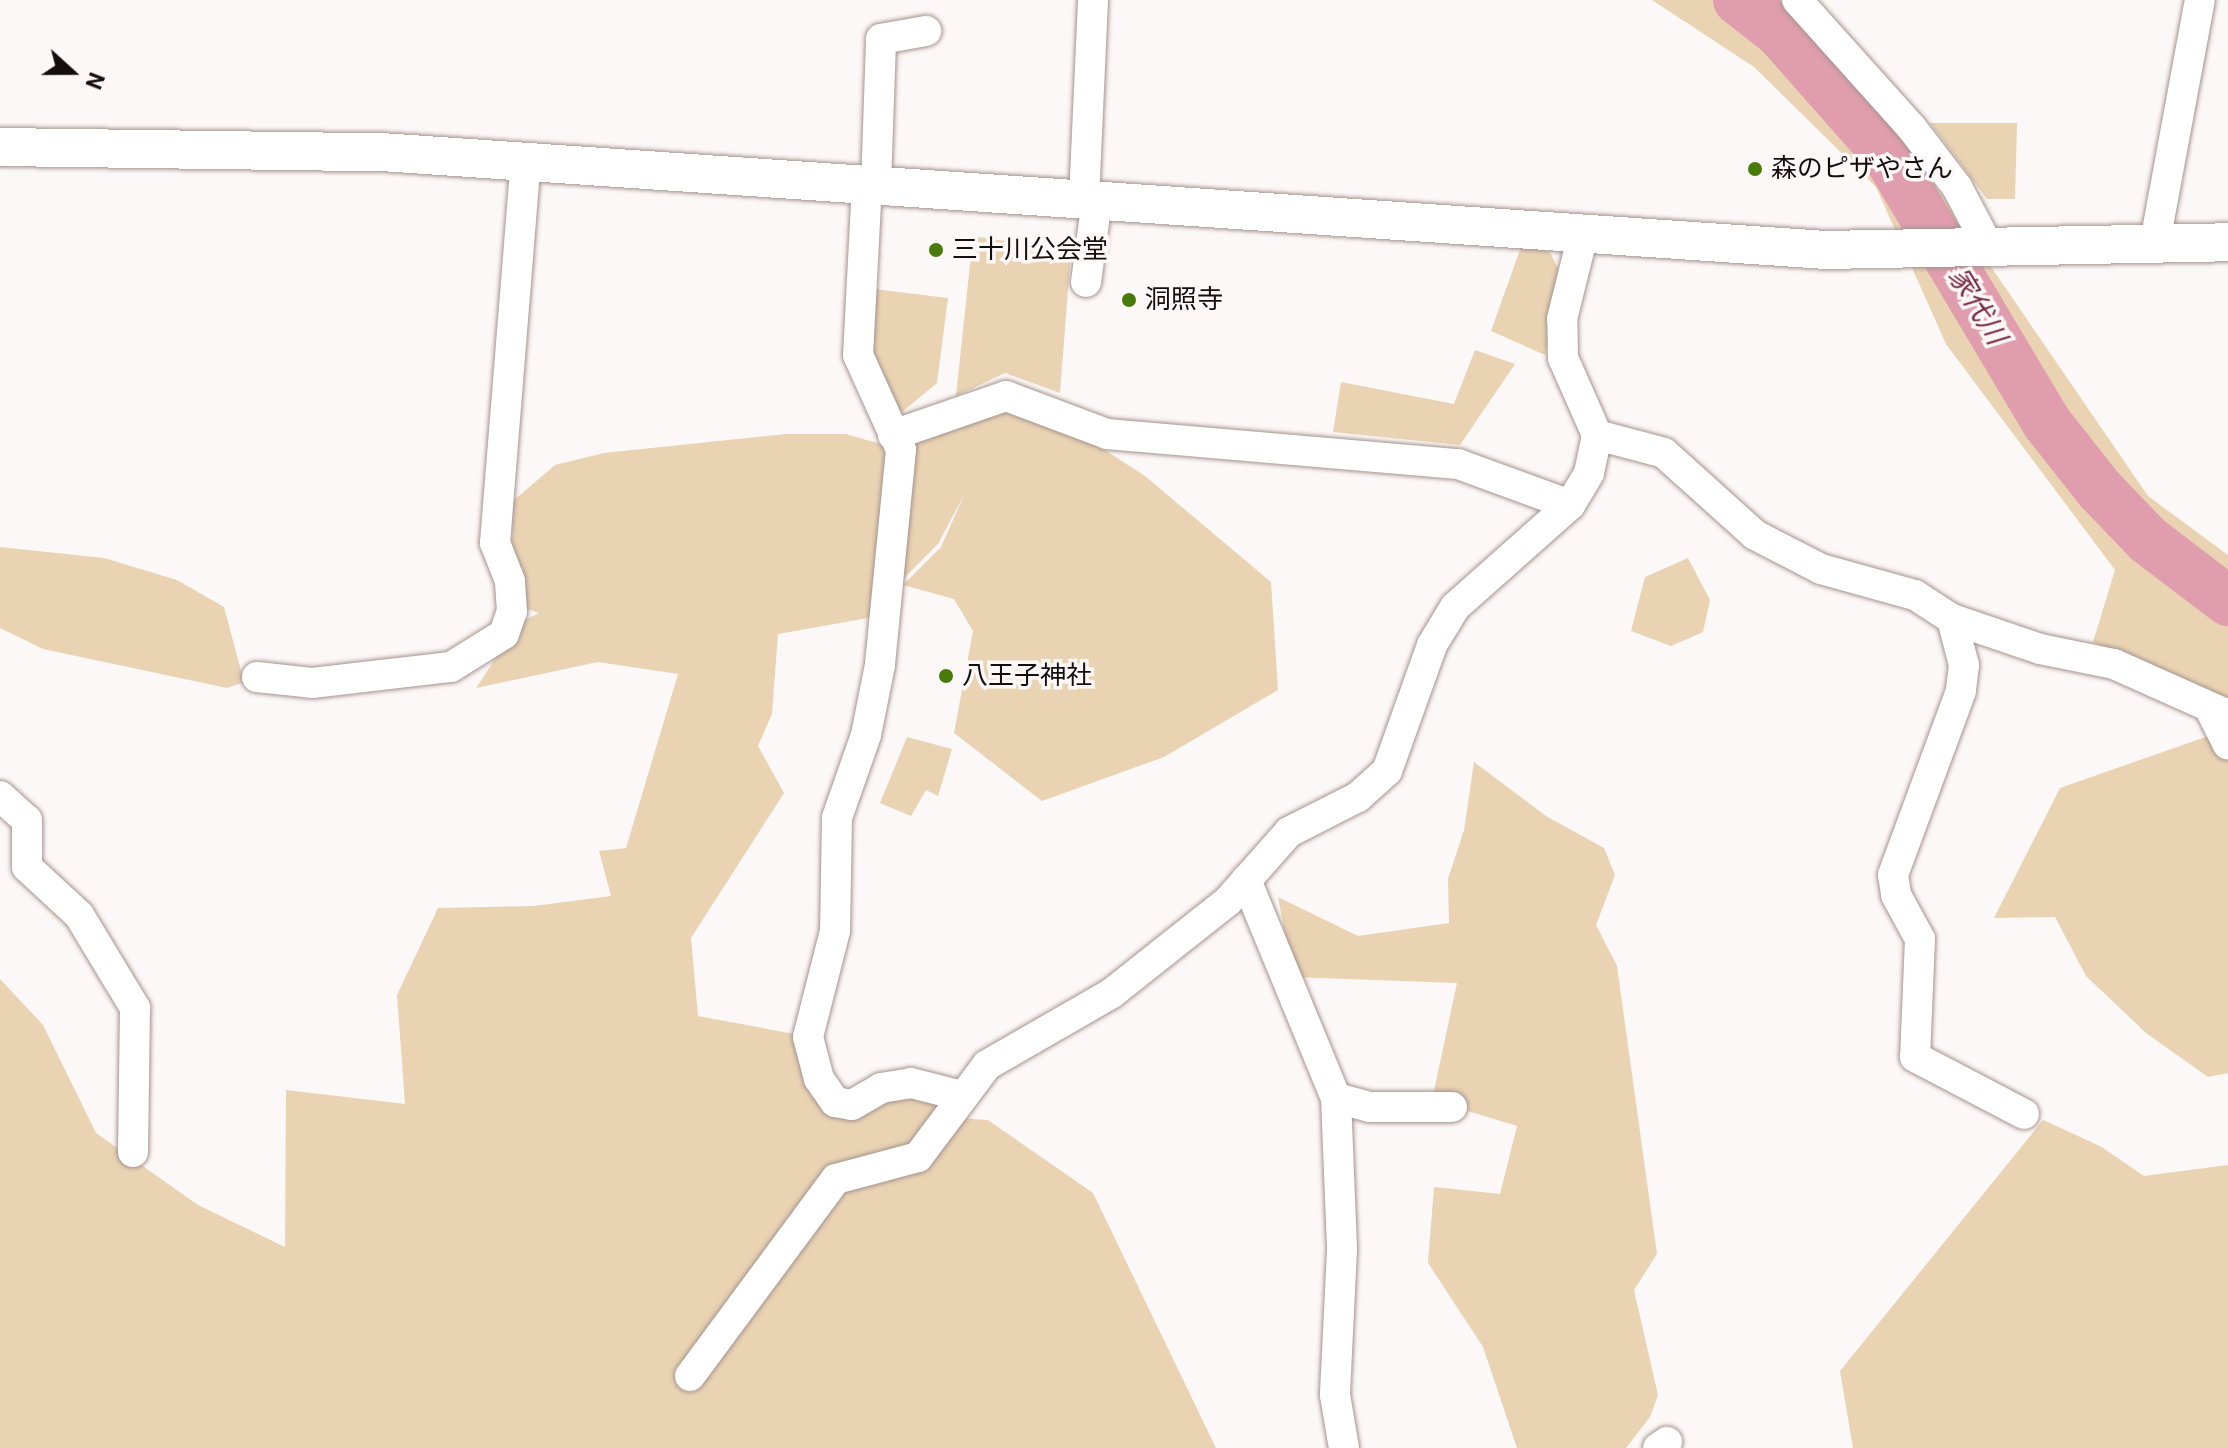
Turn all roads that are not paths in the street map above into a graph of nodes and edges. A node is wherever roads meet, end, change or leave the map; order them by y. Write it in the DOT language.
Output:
graph roads {
  1 [pos="1093,0"];
  2 [pos="1797,0"];
  3 [pos="2200,0"];
  4 [pos="926,31"];
  5 [pos="0,147"];
  6 [pos="526,161"];
  7 [pos="871,184"];
  8 [pos="1091,200"];
  9 [pos="1583,235"];
  10 [pos="2155,242"];
  11 [pos="2228,242"];
  12 [pos="1975,246"];
  13 [pos="1086,282"];
  14 [pos="893,435"];
  15 [pos="1597,435"];
  16 [pos="1570,505"];
  17 [pos="1952,619"];
  18 [pos="257,677"];
  19 [pos="2219,711"];
  20 [pos="2228,745"];
  21 [pos="0,796"];
  22 [pos="1246,880"];
  23 [pos="962,1096"];
  24 [pos="1336,1098"];
  25 [pos="1452,1107"];
  26 [pos="2024,1114"];
  27 [pos="133,1152"];
  28 [pos="690,1376"];
  29 [pos="1344,1448"];
  1 -- 8 [label="street"];
  2 -- 12 [label="street"];
  3 -- 10 [label="street"];
  4 -- 7 [label="street"];
  5 -- 6 [label="street"];
  6 -- 7 [label="street"];
  6 -- 18 [label="street"];
  7 -- 8 [label="street"];
  7 -- 14 [label="street"];
  8 -- 9 [label="street"];
  8 -- 13 [label="street"];
  9 -- 12 [label="street"];
  9 -- 15 [label="street"];
  10 -- 11 [label="street"];
  10 -- 12 [label="street"];
  14 -- 16 [label="street"];
  14 -- 23 [label="street"];
  15 -- 16 [label="street"];
  15 -- 17 [label="street"];
  16 -- 22 [label="street"];
  17 -- 19 [label="street"];
  17 -- 26 [label="street"];
  19 -- 20 [label="street"];
  21 -- 27 [label="street"];
  22 -- 23 [label="street"];
  22 -- 24 [label="street"];
  23 -- 28 [label="street"];
  24 -- 25 [label="street"];
  24 -- 29 [label="street"];
}
